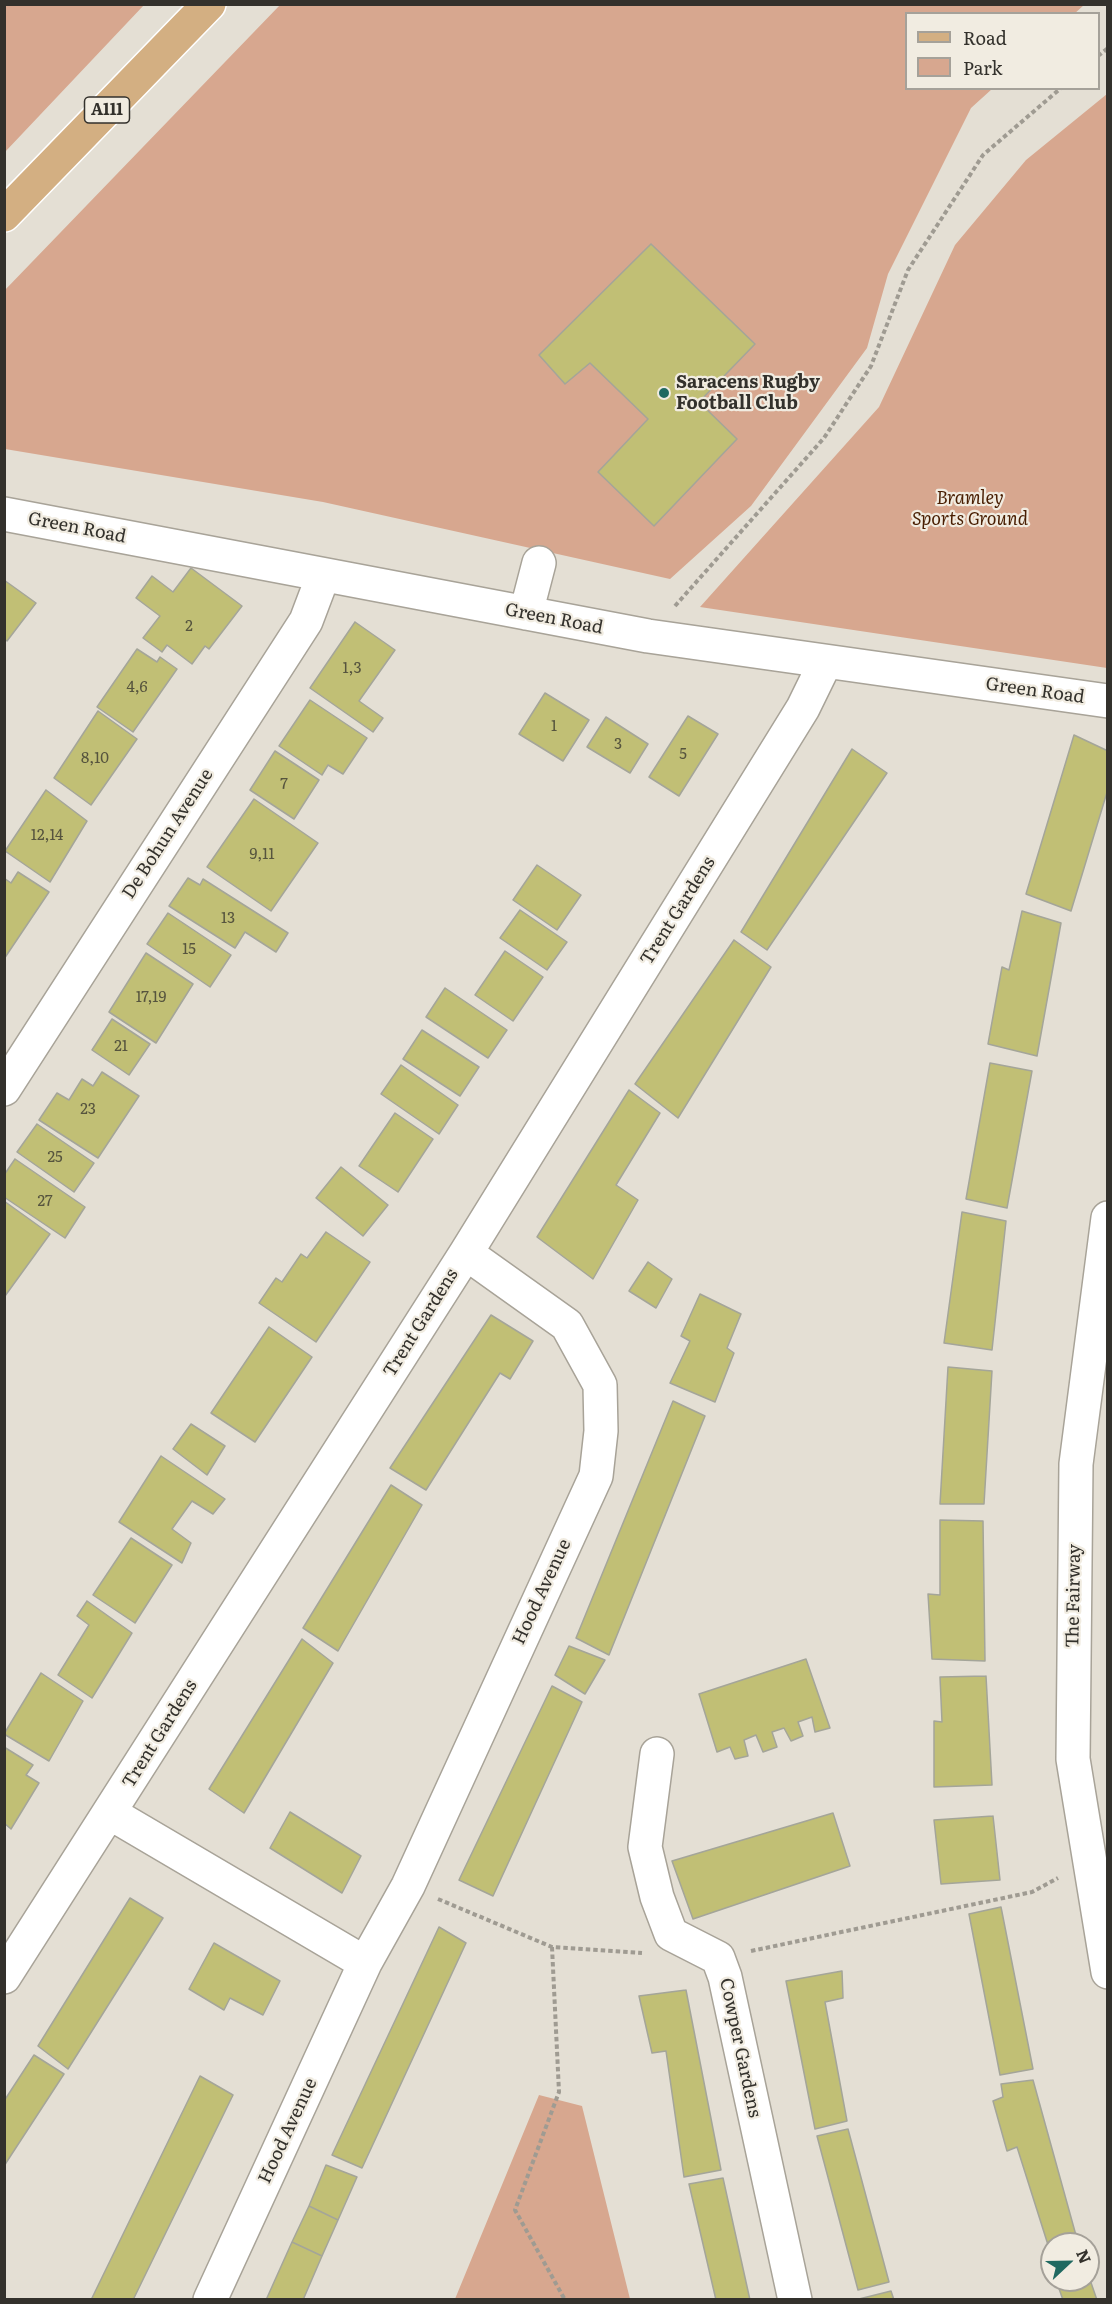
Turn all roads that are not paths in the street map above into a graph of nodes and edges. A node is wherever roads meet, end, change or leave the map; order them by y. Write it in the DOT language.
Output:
graph roads {
  1 [pos="208,4"];
  2 [pos="4,215"];
  3 [pos="4,514"];
  4 [pos="539,563"];
  5 [pos="323,576"];
  6 [pos="526,613"];
  7 [pos="825,663"];
  8 [pos="1107,701"];
  9 [pos="4,1089"];
  10 [pos="1107,1218"];
  11 [pos="466,1253"];
  12 [pos="657,1754"];
  13 [pos="110,1813"];
  14 [pos="365,1963"];
  15 [pos="1107,1972"];
  16 [pos="4,1977"];
  17 [pos="210,2300"];
  18 [pos="795,2300"];
  1 -- 2 [label="main road, A111"];
  3 -- 5 [label="street, Green Road"];
  4 -- 6 [label="street"];
  5 -- 6 [label="street, Green Road"];
  5 -- 9 [label="street, De Bohun Avenue"];
  6 -- 7 [label="street, Green Road"];
  7 -- 8 [label="street, Green Road"];
  7 -- 11 [label="street, Trent Gardens"];
  10 -- 15 [label="street, The Fairway"];
  11 -- 13 [label="street, Trent Gardens"];
  11 -- 14 [label="street, Hood Avenue"];
  12 -- 18 [label="street, Cowper Gardens"];
  13 -- 14 [label="street"];
  13 -- 16 [label="street, Trent Gardens"];
  14 -- 17 [label="street, Hood Avenue"];
}
